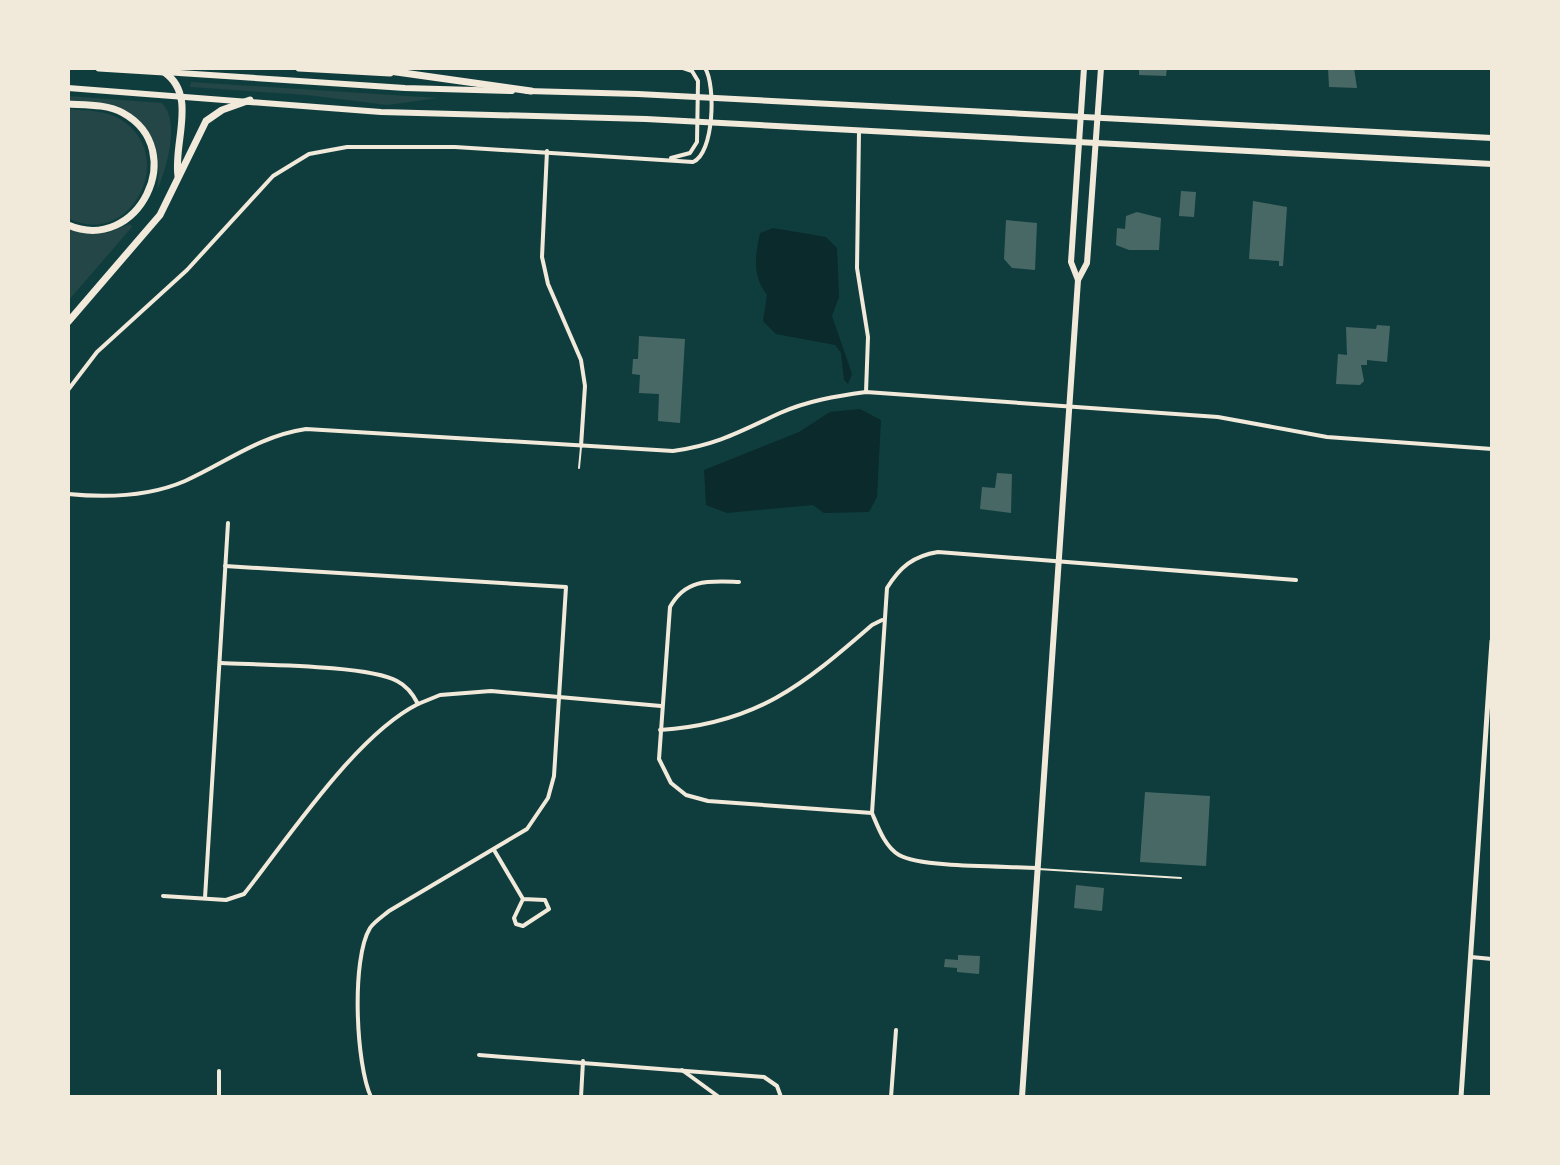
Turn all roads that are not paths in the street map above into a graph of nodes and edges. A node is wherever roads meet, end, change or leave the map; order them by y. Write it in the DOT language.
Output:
graph roads {
  1 [pos="99,68"];
  2 [pos="299,68"];
  3 [pos="368,68"];
  4 [pos="683,68"];
  5 [pos="705,68"];
  6 [pos="1084,68"];
  7 [pos="1101,68"];
  8 [pos="164,72"];
  9 [pos="400,72"];
  10 [pos="68,88"];
  11 [pos="531,91"];
  12 [pos="182,96"];
  13 [pos="699,97"];
  14 [pos="710,98"];
  15 [pos="250,100"];
  16 [pos="68,104"];
  17 [pos="1081,116"];
  18 [pos="1098,116"];
  19 [pos="698,122"];
  20 [pos="709,122"];
  21 [pos="859,130"];
  22 [pos="1492,138"];
  23 [pos="1079,141"];
  24 [pos="1096,142"];
  25 [pos="547,151"];
  26 [pos="671,158"];
  27 [pos="1492,164"];
  28 [pos="178,176"];
  29 [pos="68,225"];
  30 [pos="1078,280"];
  31 [pos="68,322"];
  32 [pos="68,390"];
  33 [pos="866,392"];
  34 [pos="1068,406"];
  35 [pos="581,446"];
  36 [pos="1492,449"];
  37 [pos="579,468"];
  38 [pos="68,494"];
  39 [pos="228,523"];
  40 [pos="1058,562"];
  41 [pos="225,566"];
  42 [pos="1296,580"];
  43 [pos="739,582"];
  44 [pos="883,620"];
  45 [pos="1492,641"];
  46 [pos="221,663"];
  47 [pos="559,698"];
  48 [pos="418,704"];
  49 [pos="661,706"];
  50 [pos="660,730"];
  51 [pos="1483,782"];
  52 [pos="1492,783"];
  53 [pos="872,813"];
  54 [pos="494,850"];
  55 [pos="1037,868"];
  56 [pos="1181,878"];
  57 [pos="163,896"];
  58 [pos="205,898"];
  59 [pos="523,899"];
  60 [pos="1471,957"];
  61 [pos="1492,959"];
  62 [pos="896,1030"];
  63 [pos="479,1055"];
  64 [pos="583,1061"];
  65 [pos="679,1069"];
  66 [pos="219,1071"];
  67 [pos="1205,1096"];
  68 [pos="219,1097"];
  69 [pos="371,1097"];
  70 [pos="581,1097"];
  71 [pos="719,1097"];
  72 [pos="781,1097"];
  73 [pos="891,1097"];
  74 [pos="1022,1097"];
  75 [pos="1239,1097"];
  76 [pos="1461,1097"];
  1 -- 8 [label="highway"];
  2 -- 9 [label="highway"];
  3 -- 9 [label="highway"];
  4 -- 13 [label="street"];
  5 -- 14 [label="street"];
  6 -- 17 [label="main road"];
  7 -- 18 [label="main road"];
  8 -- 11 [label="main road"];
  8 -- 12 [label="highway"];
  9 -- 11 [label="highway"];
  10 -- 12 [label="main road"];
  11 -- 13 [label="main road"];
  12 -- 15 [label="main road"];
  12 -- 28 [label="highway"];
  13 -- 14 [label="main road"];
  13 -- 19 [label="street"];
  14 -- 17 [label="main road"];
  14 -- 20 [label="street"];
  15 -- 19 [label="main road"];
  15 -- 28 [label="highway"];
  16 -- 29 [label="highway"];
  17 -- 18 [label="main road"];
  17 -- 23 [label="main road"];
  18 -- 22 [label="main road"];
  18 -- 24 [label="main road"];
  19 -- 20 [label="main road"];
  19 -- 26 [label="street"];
  20 -- 21 [label="main road"];
  20 -- 26 [label="street"];
  21 -- 23 [label="main road"];
  21 -- 33 [label="street"];
  23 -- 24 [label="main road"];
  23 -- 30 [label="main road"];
  24 -- 27 [label="main road"];
  24 -- 30 [label="main road"];
  25 -- 26 [label="street"];
  25 -- 32 [label="street"];
  25 -- 35 [label="street"];
  28 -- 31 [label="highway"];
  30 -- 34 [label="main road"];
  33 -- 34 [label="street"];
  33 -- 35 [label="street"];
  34 -- 36 [label="street"];
  34 -- 40 [label="main road"];
  35 -- 37 [label="lane"];
  35 -- 38 [label="street"];
  39 -- 41 [label="street"];
  40 -- 42 [label="street"];
  40 -- 44 [label="street"];
  40 -- 55 [label="main road"];
  41 -- 46 [label="street"];
  41 -- 47 [label="street"];
  43 -- 49 [label="street"];
  44 -- 50 [label="street"];
  44 -- 53 [label="street"];
  45 -- 51 [label="street"];
  46 -- 48 [label="street"];
  46 -- 58 [label="street"];
  47 -- 48 [label="street"];
  47 -- 49 [label="street"];
  47 -- 54 [label="street"];
  48 -- 58 [label="street"];
  49 -- 50 [label="street"];
  50 -- 53 [label="street"];
  51 -- 52 [label="street"];
  51 -- 60 [label="street"];
  53 -- 55 [label="street"];
  54 -- 59 [label="street"];
  54 -- 69 [label="street"];
  55 -- 56 [label="lane"];
  55 -- 74 [label="main road"];
  57 -- 58 [label="street"];
  59 -- 59 [label="street"];
  60 -- 61 [label="street"];
  60 -- 76 [label="street"];
  62 -- 73 [label="street"];
  63 -- 64 [label="street"];
  64 -- 65 [label="street"];
  64 -- 70 [label="street"];
  65 -- 71 [label="street"];
  65 -- 72 [label="street"];
  66 -- 68 [label="street"];
  67 -- 75 [label="street"];
}
